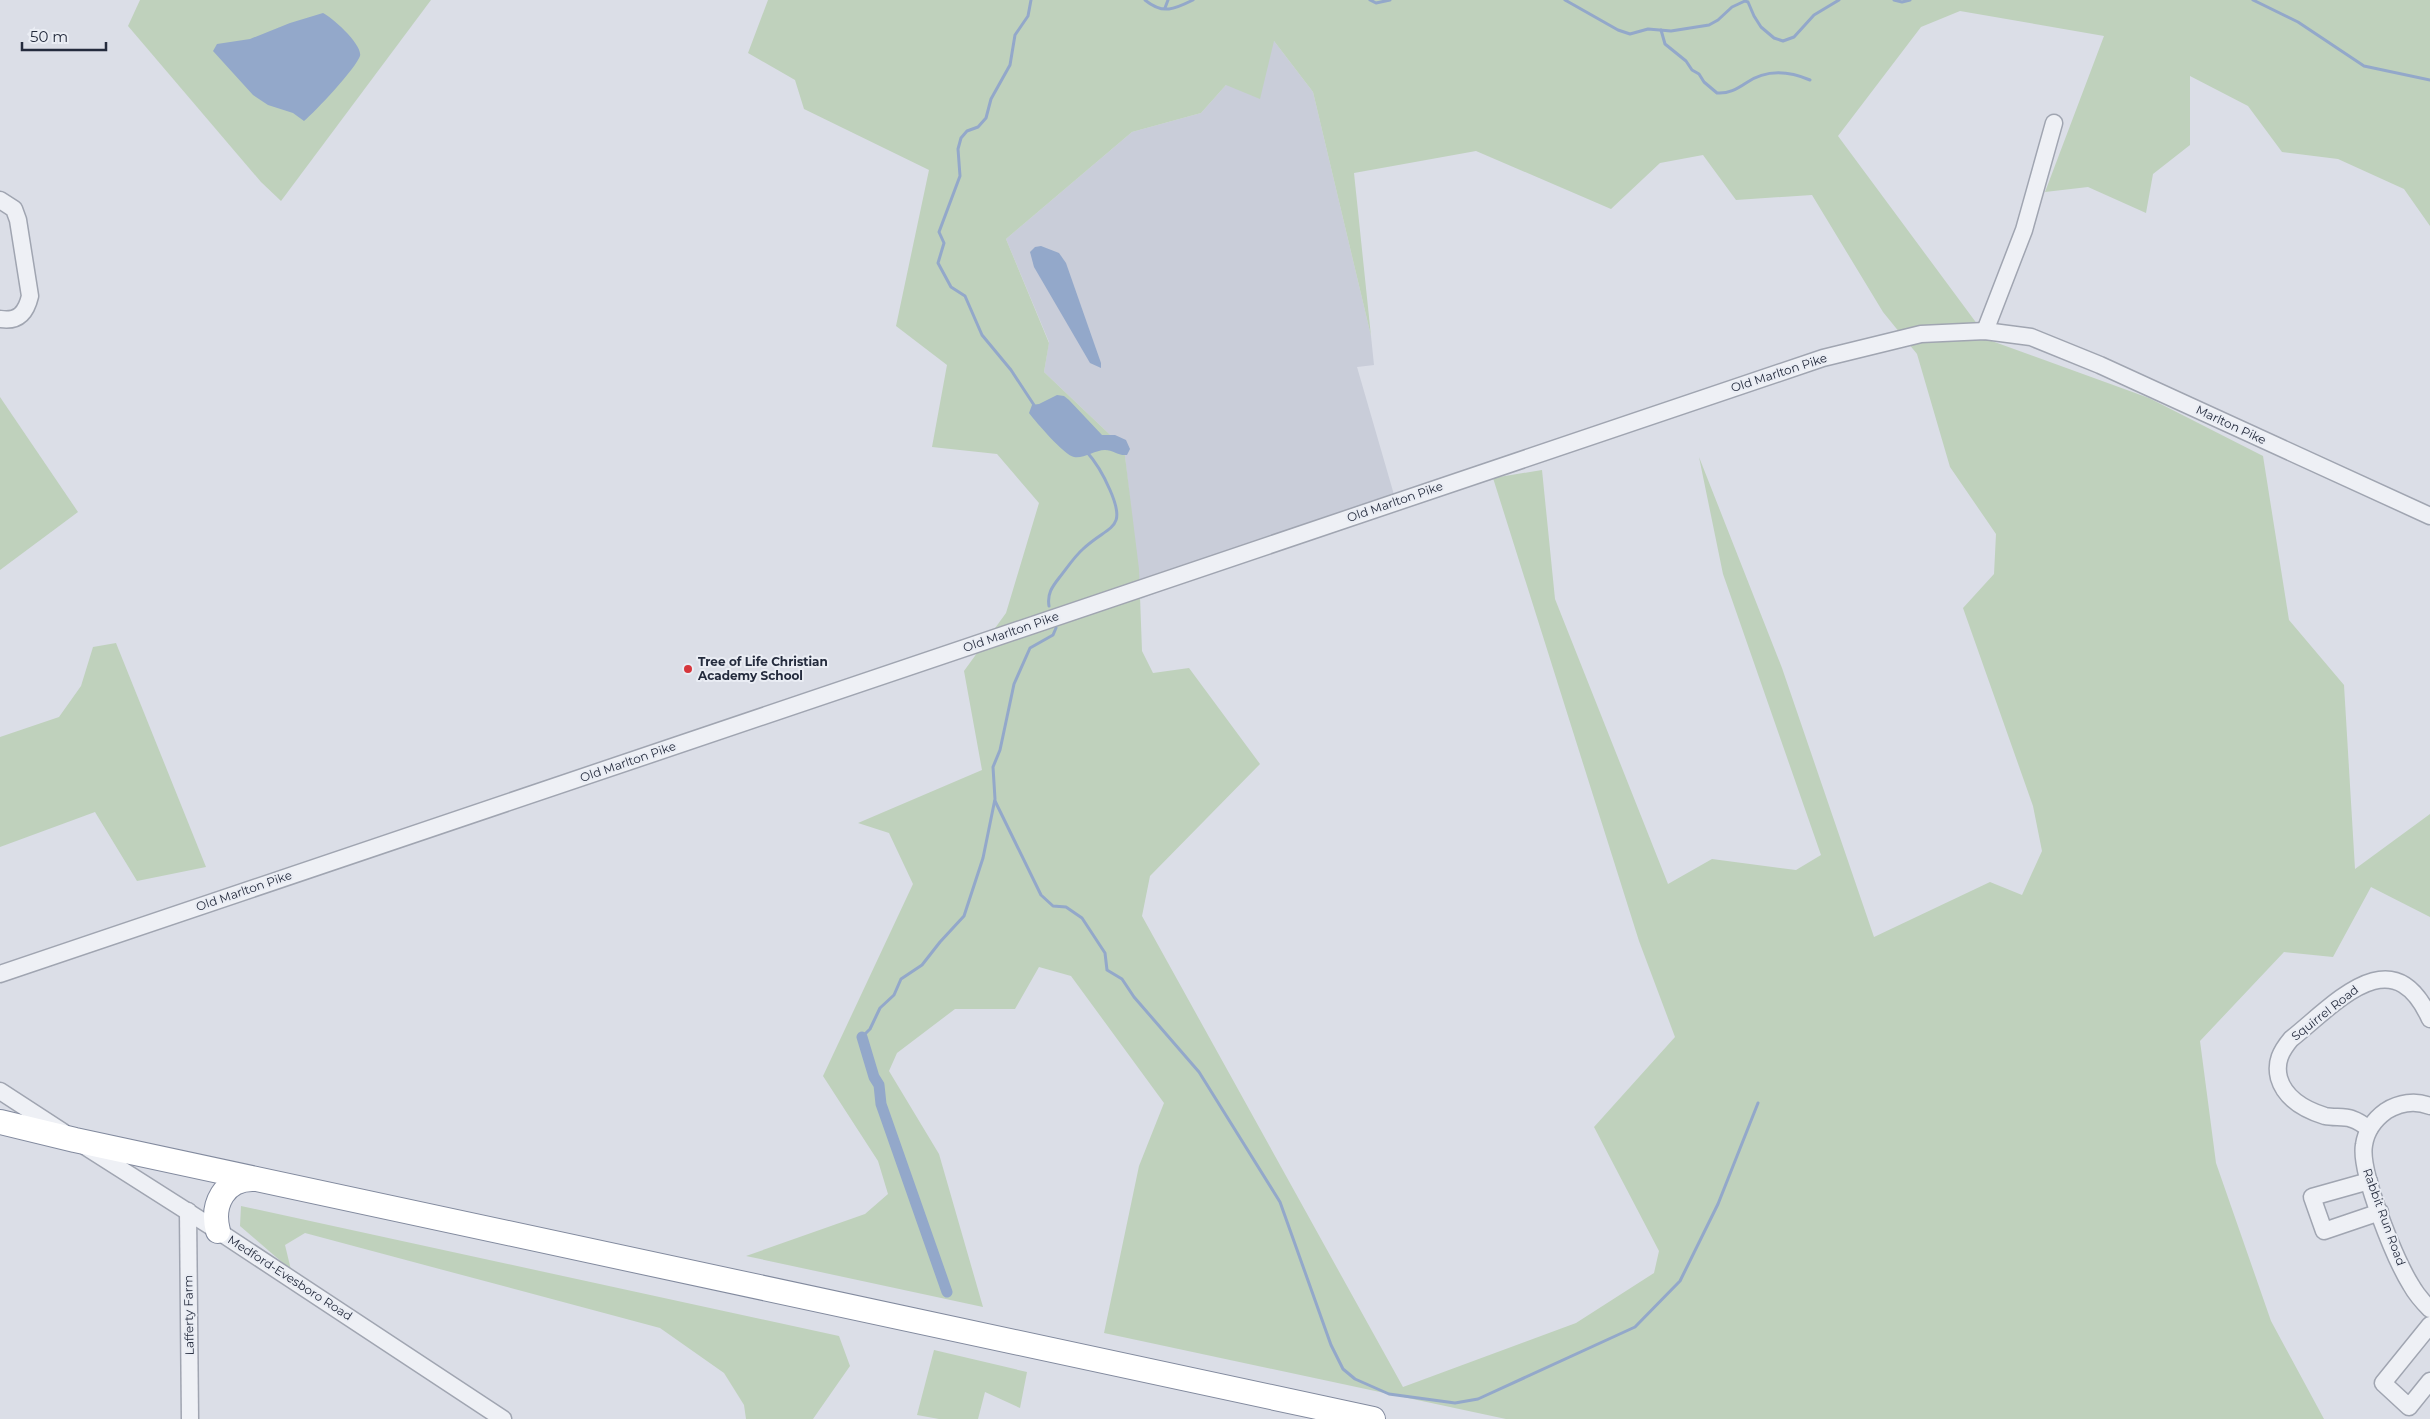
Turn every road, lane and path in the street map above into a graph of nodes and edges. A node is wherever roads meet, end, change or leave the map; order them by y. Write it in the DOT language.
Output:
graph roads {
  1 [pos="2054,123"];
  2 [pos="0,200"];
  3 [pos="0,319"];
  4 [pos="1985,331"];
  5 [pos="2031,337"];
  6 [pos="2430,516"];
  7 [pos="0,974"];
  8 [pos="2430,1019"];
  9 [pos="0,1091"];
  10 [pos="2430,1106"];
  11 [pos="0,1122"];
  12 [pos="2369,1128"];
  13 [pos="75,1140"];
  14 [pos="254,1179"];
  15 [pos="2369,1181"];
  16 [pos="188,1211"];
  17 [pos="2380,1212"];
  18 [pos="218,1231"];
  19 [pos="2430,1309"];
  20 [pos="2430,1325"];
  21 [pos="2430,1382"];
  22 [pos="190,1419"];
  23 [pos="503,1419"];
  24 [pos="1373,1419"];
  1 -- 4 [label="street"];
  2 -- 3 [label="street"];
  4 -- 5 [label="street, Old Marlton Pike"];
  4 -- 7 [label="street, Old Marlton Pike"];
  5 -- 6 [label="street, Marlton Pike"];
  8 -- 12 [label="street, Squirrel Road"];
  9 -- 13 [label="street, Medford-Evesboro Road"];
  10 -- 12 [label="street"];
  11 -- 13 [label="highway"];
  12 -- 15 [label="street, Rabbit Run Road"];
  13 -- 14 [label="highway"];
  13 -- 16 [label="street, Medford-Evesboro Road"];
  14 -- 18 [label="highway"];
  14 -- 24 [label="highway"];
  15 -- 17 [label="street, Rabbit Run Road"];
  15 -- 17 [label="street"];
  16 -- 18 [label="street, Medford-Evesboro Road"];
  16 -- 22 [label="street, Lafferty Farm"];
  17 -- 19 [label="street, Rabbit Run Road"];
  18 -- 23 [label="street, Medford-Evesboro Road"];
  20 -- 21 [label="street"];
}
